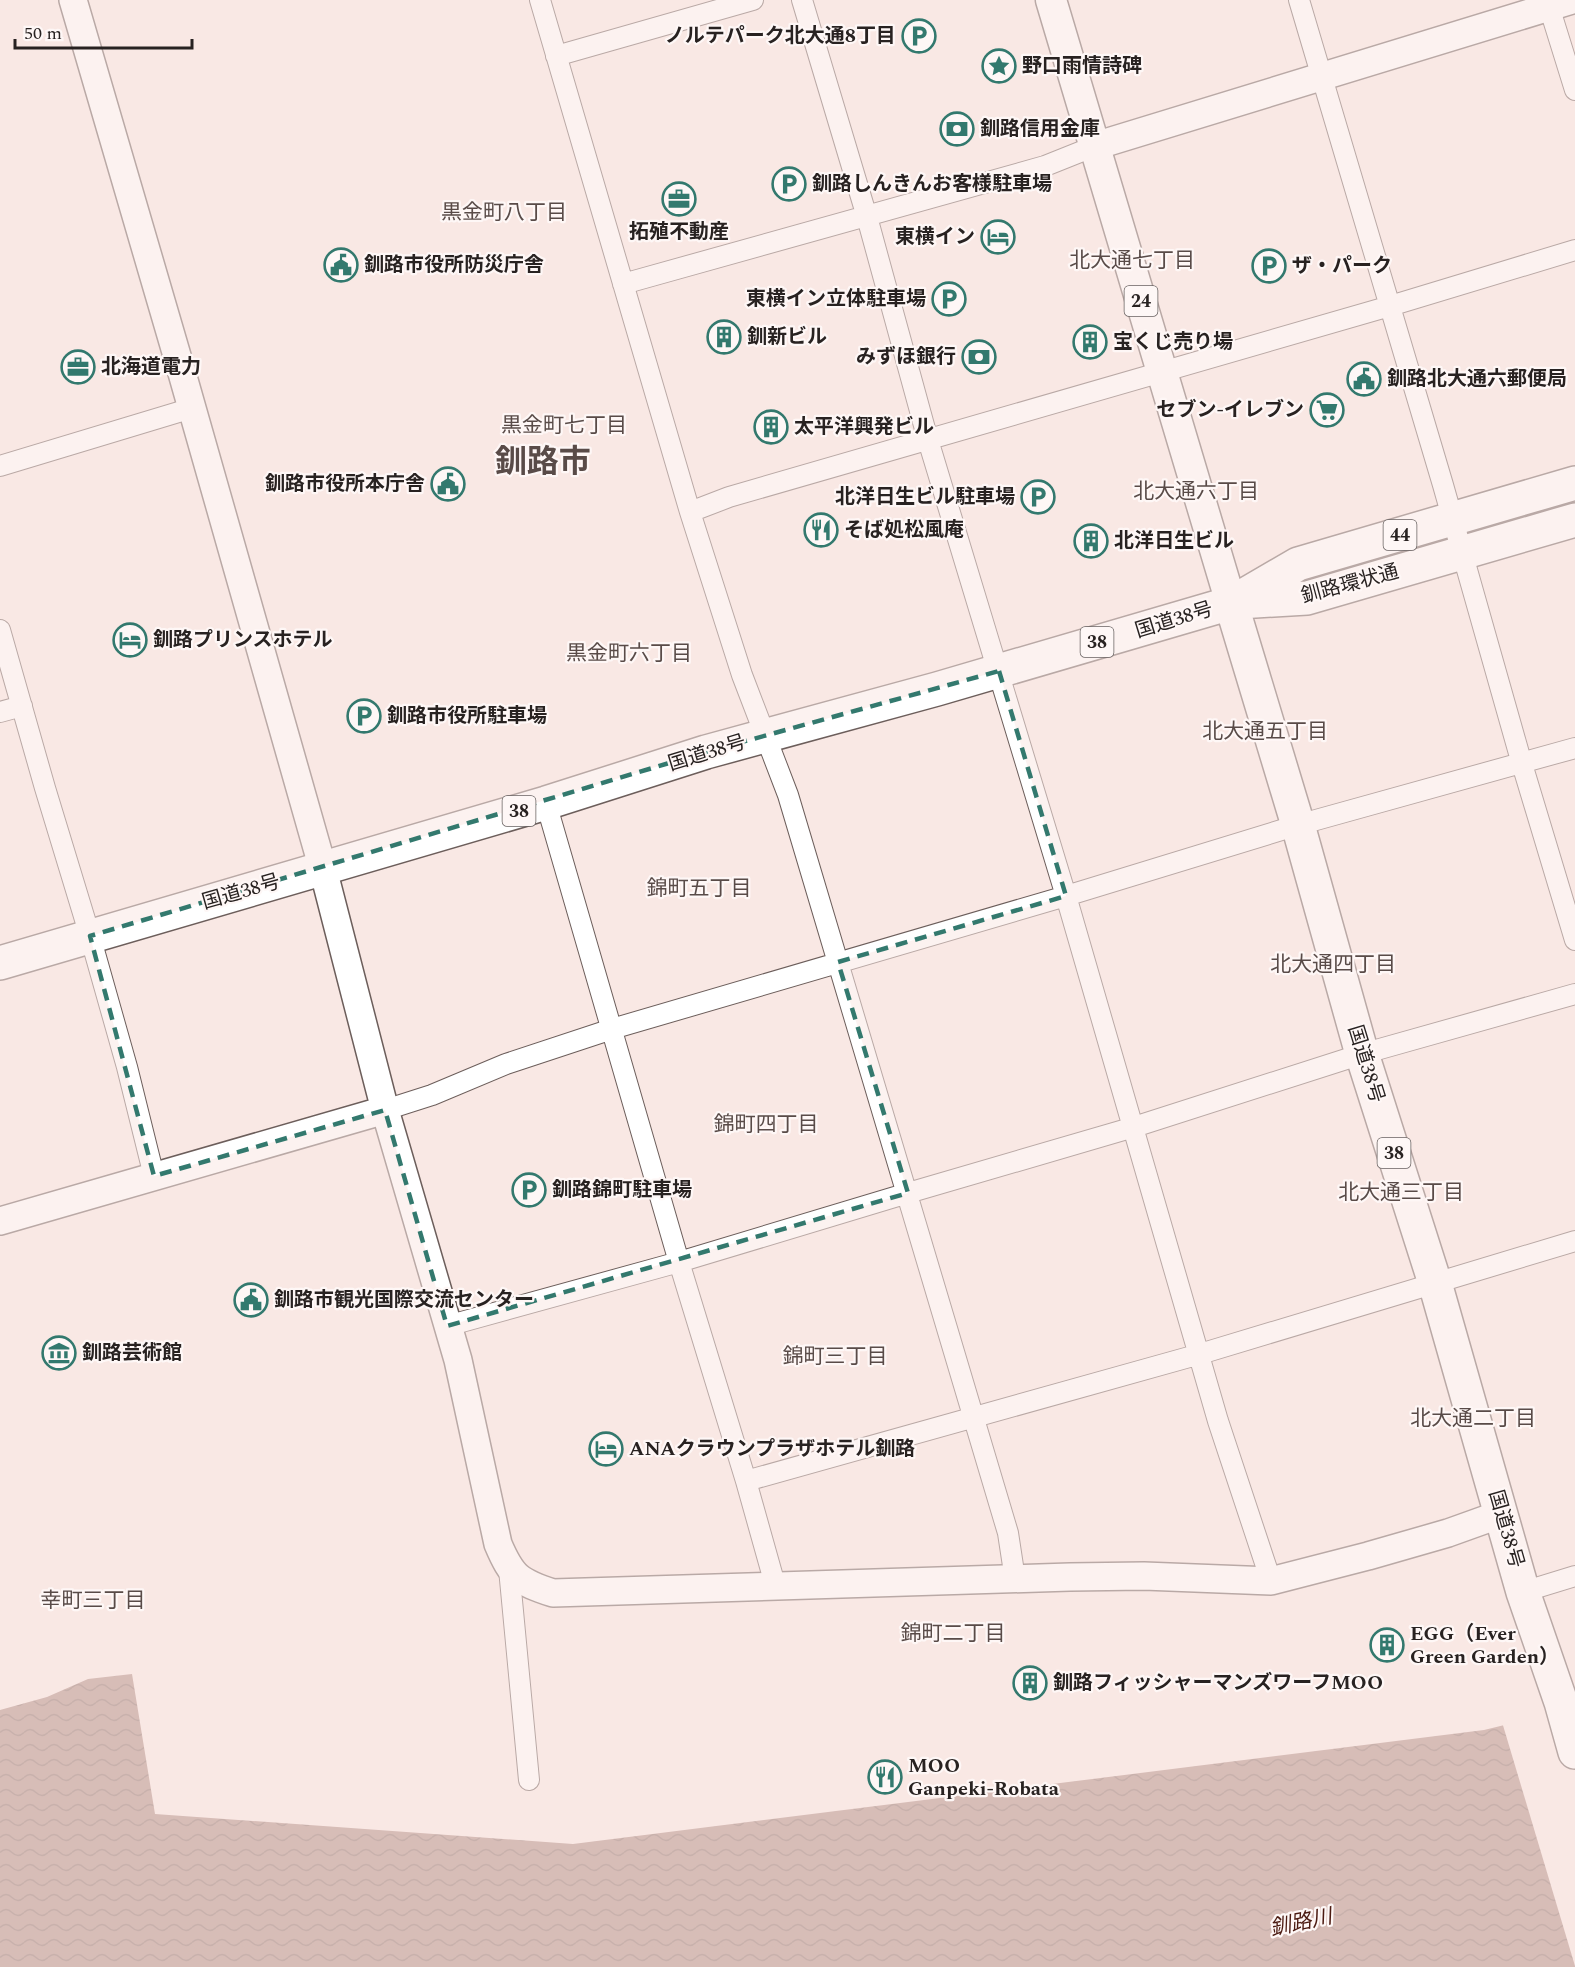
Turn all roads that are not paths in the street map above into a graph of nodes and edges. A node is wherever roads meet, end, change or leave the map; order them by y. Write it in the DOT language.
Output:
graph roads {
  1 [pos="74,0"];
  2 [pos="540,0"];
  3 [pos="753,0"];
  4 [pos="801,0"];
  5 [pos="1051,0"];
  6 [pos="1299,0"];
  7 [pos="1556,2"];
  8 [pos="556,56"];
  9 [pos="1321,75"];
  10 [pos="1575,90"];
  11 [pos="1095,146"];
  12 [pos="867,217"];
  13 [pos="1575,250"];
  14 [pos="624,284"];
  15 [pos="1390,306"];
  16 [pos="1161,372"];
  17 [pos="192,408"];
  18 [pos="928,440"];
  19 [pos="0,466"];
  20 [pos="1575,483"];
  21 [pos="690,512"];
  22 [pos="1453,519"];
  23 [pos="1575,520"];
  24 [pos="1462,553"];
  25 [pos="1231,603"];
  26 [pos="0,630"];
  27 [pos="999,671"];
  28 [pos="22,706"];
  29 [pos="0,712"];
  30 [pos="766,736"];
  31 [pos="1575,748"];
  32 [pos="1522,764"];
  33 [pos="546,803"];
  34 [pos="1298,825"];
  35 [pos="323,868"];
  36 [pos="1066,896"];
  37 [pos="90,936"];
  38 [pos="1575,940"];
  39 [pos="838,962"];
  40 [pos="0,963"];
  41 [pos="1575,994"];
  42 [pos="612,1029"];
  43 [pos="1362,1054"];
  44 [pos="385,1110"];
  45 [pos="1134,1127"];
  46 [pos="154,1176"];
  47 [pos="908,1193"];
  48 [pos="0,1221"];
  49 [pos="1575,1241"];
  50 [pos="679,1262"];
  51 [pos="1435,1283"];
  52 [pos="447,1326"];
  53 [pos="1200,1354"];
  54 [pos="973,1417"];
  55 [pos="746,1481"];
  56 [pos="1502,1514"];
  57 [pos="509,1569"];
  58 [pos="1575,1576"];
  59 [pos="1015,1579"];
  60 [pos="1270,1581"];
  61 [pos="776,1588"];
  62 [pos="1523,1592"];
  63 [pos="1575,1752"];
  64 [pos="529,1780"];
  1 -- 17 [label="street"];
  2 -- 8 [label="street"];
  3 -- 8 [label="street"];
  4 -- 12 [label="street"];
  5 -- 11 [label="main road, 24"];
  6 -- 9 [label="street"];
  7 -- 9 [label="street"];
  7 -- 10 [label="street"];
  8 -- 14 [label="street"];
  9 -- 11 [label="street"];
  9 -- 15 [label="street"];
  11 -- 12 [label="street"];
  11 -- 16 [label="main road, 24"];
  12 -- 14 [label="street"];
  12 -- 18 [label="street"];
  13 -- 15 [label="street"];
  14 -- 21 [label="street"];
  15 -- 16 [label="street"];
  15 -- 22 [label="street"];
  16 -- 18 [label="street"];
  16 -- 25 [label="main road, 24"];
  17 -- 19 [label="street"];
  17 -- 35 [label="street"];
  18 -- 21 [label="street"];
  18 -- 27 [label="street"];
  20 -- 22 [label="highway, 釧路環状通 / 44"];
  21 -- 30 [label="street"];
  22 -- 24 [label="street"];
  22 -- 25 [label="highway, 釧路環状通 / 44"];
  23 -- 24 [label="highway, 釧路環状通 / 44"];
  24 -- 25 [label="highway, 釧路環状通 / 44"];
  24 -- 32 [label="street"];
  25 -- 27 [label="highway, 国道38号 / 38"];
  25 -- 34 [label="highway, 国道38号 / 38"];
  26 -- 28 [label="street"];
  27 -- 30 [label="highway, 国道38号 / 38"];
  27 -- 36 [label="street"];
  28 -- 29 [label="street"];
  28 -- 37 [label="street"];
  30 -- 33 [label="highway, 国道38号 / 38"];
  30 -- 39 [label="street"];
  31 -- 32 [label="street"];
  32 -- 34 [label="street"];
  32 -- 38 [label="street"];
  33 -- 35 [label="highway, 国道38号 / 38"];
  33 -- 42 [label="street"];
  34 -- 36 [label="street"];
  34 -- 43 [label="highway, 国道38号 / 38"];
  35 -- 37 [label="highway, 国道38号 / 38"];
  35 -- 44 [label="street"];
  36 -- 39 [label="street"];
  36 -- 45 [label="street"];
  37 -- 40 [label="highway, 国道38号 / 38"];
  37 -- 46 [label="street"];
  39 -- 42 [label="street"];
  39 -- 47 [label="street"];
  41 -- 43 [label="street"];
  42 -- 44 [label="street"];
  42 -- 50 [label="street"];
  43 -- 45 [label="street"];
  43 -- 51 [label="highway, 国道38号 / 38"];
  44 -- 46 [label="street"];
  44 -- 52 [label="street"];
  45 -- 47 [label="street"];
  45 -- 53 [label="street"];
  46 -- 48 [label="street"];
  47 -- 50 [label="street"];
  47 -- 54 [label="street"];
  49 -- 51 [label="street"];
  50 -- 52 [label="street"];
  50 -- 55 [label="street"];
  51 -- 53 [label="street"];
  51 -- 56 [label="highway, 国道38号 / 38"];
  52 -- 57 [label="street"];
  53 -- 54 [label="street"];
  53 -- 60 [label="street"];
  54 -- 55 [label="street"];
  54 -- 59 [label="street"];
  55 -- 61 [label="street"];
  56 -- 60 [label="street"];
  56 -- 62 [label="highway, 国道38号 / 38"];
  57 -- 61 [label="street"];
  57 -- 64 [label="street"];
  58 -- 62 [label="street"];
  59 -- 60 [label="street"];
  59 -- 61 [label="street"];
  62 -- 63 [label="highway, 国道38号 / 38"];
}
